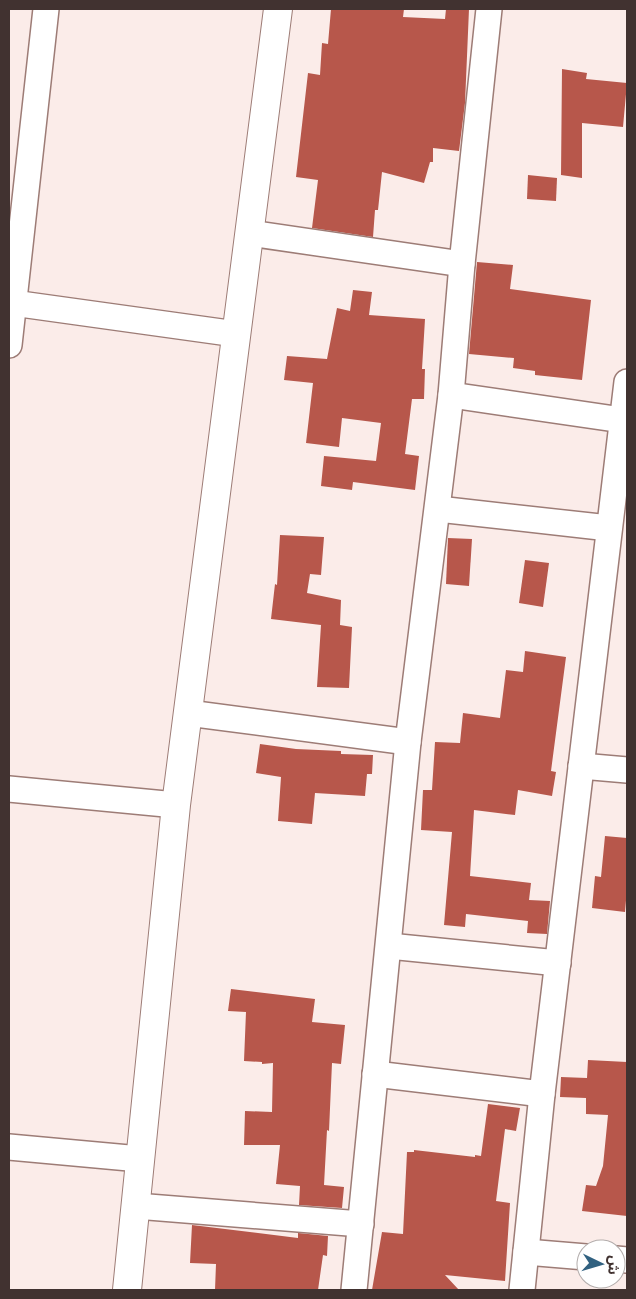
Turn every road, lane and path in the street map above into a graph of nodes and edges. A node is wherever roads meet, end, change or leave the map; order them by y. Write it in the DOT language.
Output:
graph roads {
  1 [pos="46,9"];
  2 [pos="278,9"];
  3 [pos="489,9"];
  4 [pos="249,233"];
  5 [pos="462,264"];
  6 [pos="13,303"];
  7 [pos="236,334"];
  8 [pos="9,345"];
  9 [pos="627,382"];
  10 [pos="450,394"];
  11 [pos="622,420"];
  12 [pos="438,509"];
  13 [pos="609,528"];
  14 [pos="188,713"];
  15 [pos="408,742"];
  16 [pos="582,766"];
  17 [pos="627,770"];
  18 [pos="9,788"];
  19 [pos="176,806"];
  20 [pos="389,946"];
  21 [pos="558,963"];
  22 [pos="375,1074"];
  23 [pos="542,1094"];
  24 [pos="9,1147"];
  25 [pos="140,1159"];
  26 [pos="136,1206"];
  27 [pos="361,1224"];
  28 [pos="526,1252"];
  29 [pos="576,1256"];
  30 [pos="127,1290"];
  31 [pos="354,1290"];
  32 [pos="522,1290"];
  1 -- 6 [label="street"];
  2 -- 4 [label="street"];
  3 -- 5 [label="street"];
  4 -- 5 [label="street"];
  4 -- 7 [label="street"];
  5 -- 10 [label="street"];
  6 -- 7 [label="street"];
  6 -- 8 [label="street"];
  7 -- 14 [label="street"];
  9 -- 11 [label="street"];
  10 -- 11 [label="street"];
  10 -- 12 [label="street"];
  11 -- 13 [label="street"];
  12 -- 13 [label="street"];
  12 -- 15 [label="street"];
  13 -- 16 [label="street"];
  14 -- 15 [label="street"];
  14 -- 19 [label="street"];
  15 -- 20 [label="street"];
  16 -- 17 [label="street"];
  16 -- 21 [label="street"];
  18 -- 19 [label="street"];
  19 -- 25 [label="street"];
  20 -- 21 [label="street"];
  20 -- 22 [label="street"];
  21 -- 23 [label="street"];
  22 -- 23 [label="street"];
  22 -- 27 [label="street"];
  23 -- 28 [label="street"];
  24 -- 25 [label="street"];
  25 -- 26 [label="street"];
  26 -- 27 [label="street"];
  26 -- 30 [label="street"];
  27 -- 31 [label="street"];
  28 -- 29 [label="street"];
  28 -- 32 [label="street"];
}
